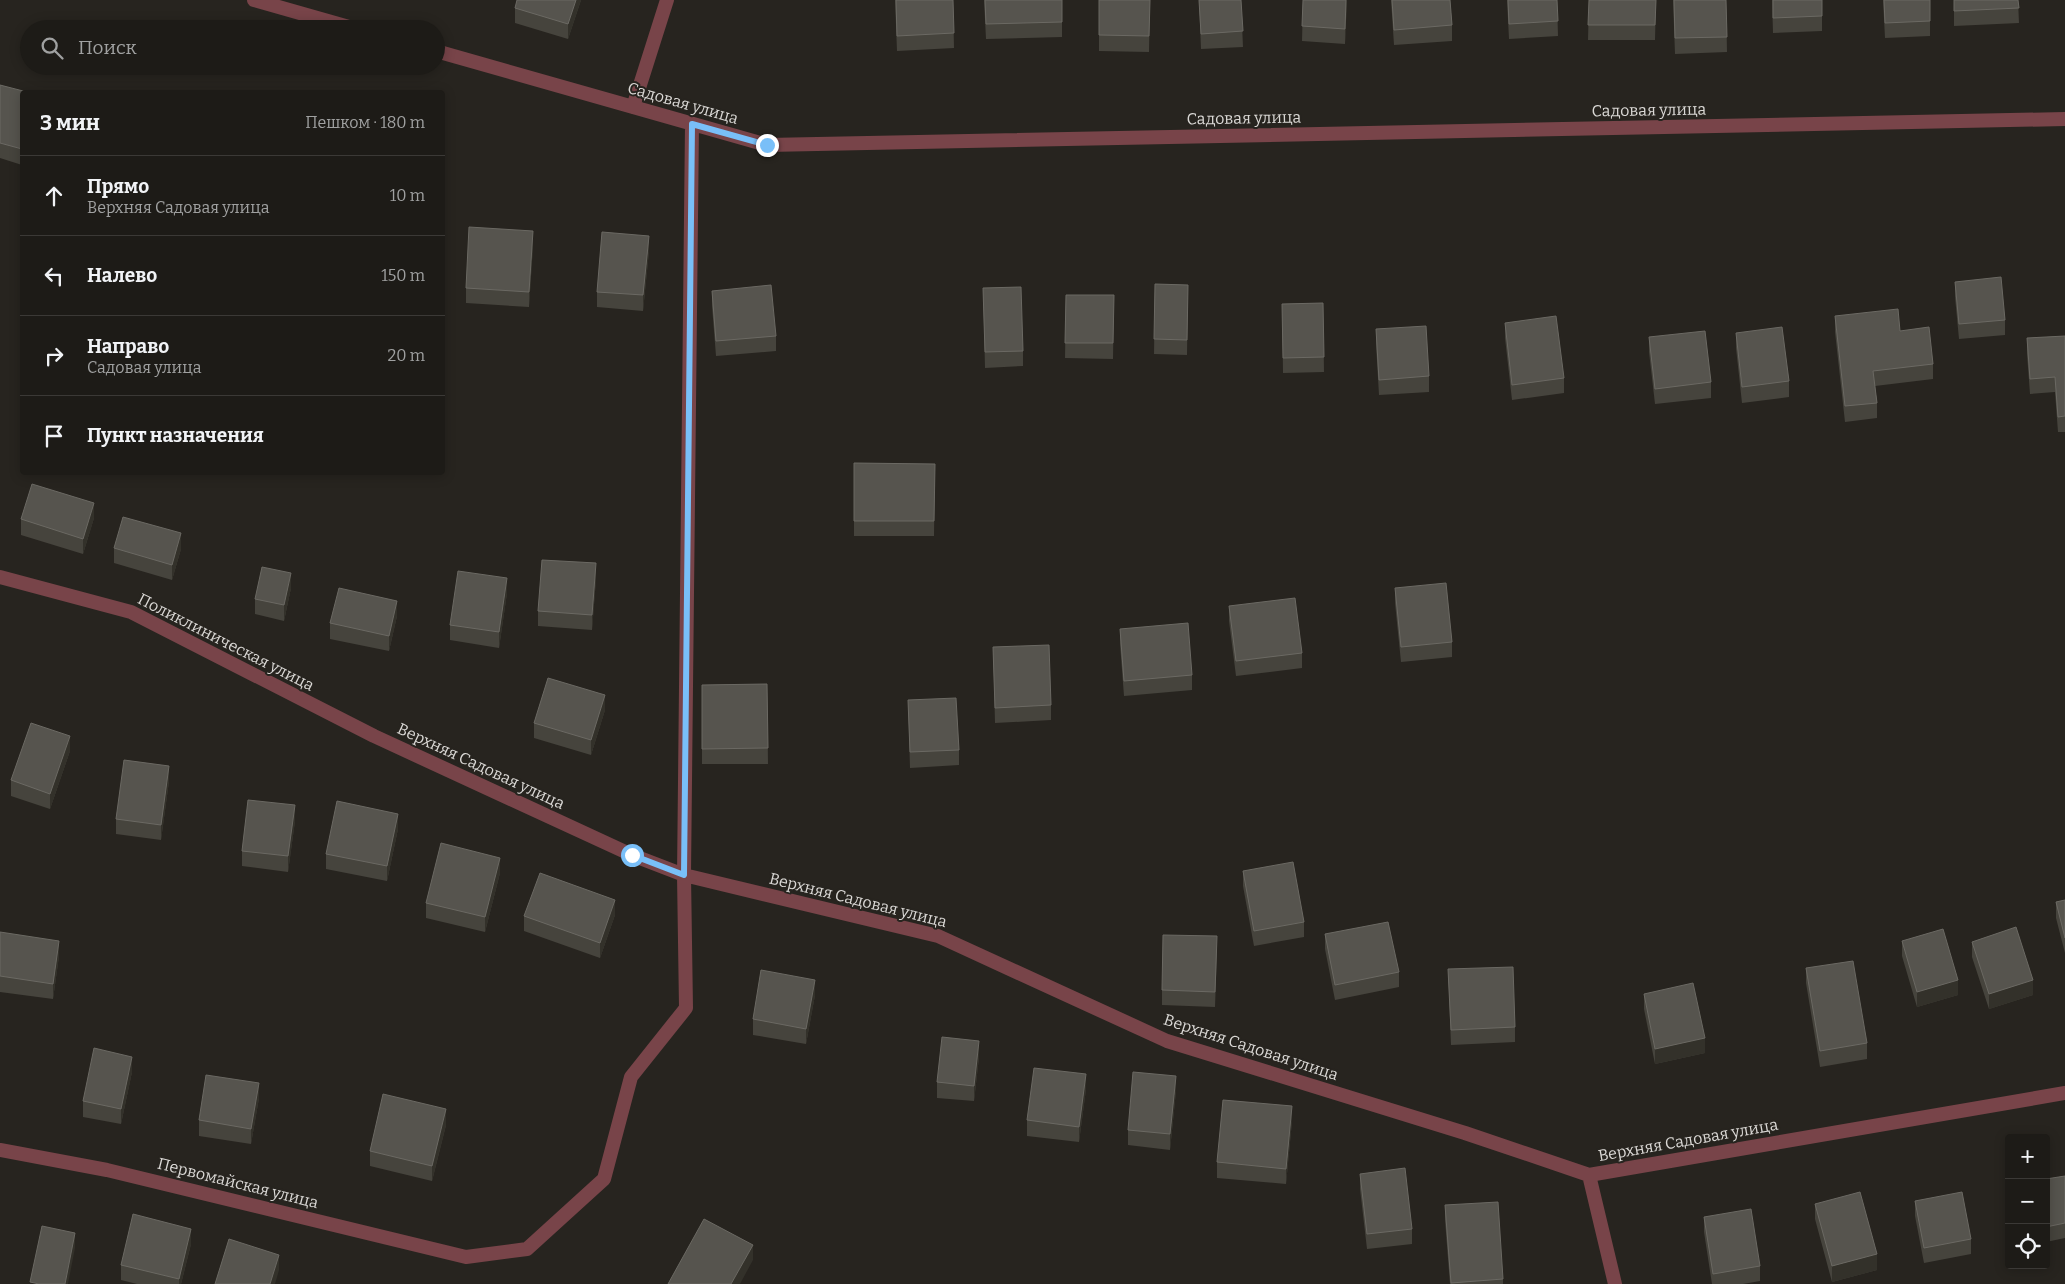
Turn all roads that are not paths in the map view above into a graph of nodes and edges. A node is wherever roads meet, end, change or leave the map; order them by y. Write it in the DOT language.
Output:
graph roads {
  1 [pos="254,0"];
  2 [pos="667,0"];
  3 [pos="324,20"];
  4 [pos="445,54"];
  5 [pos="633,107"];
  6 [pos="2065,120"];
  7 [pos="692,124"];
  8 [pos="0,577"];
  9 [pos="374,736"];
  10 [pos="684,875"];
  11 [pos="2065,1093"];
  12 [pos="0,1150"];
  13 [pos="1589,1175"];
  14 [pos="1615,1284"];
  1 -- 3 [label="street"];
  2 -- 5 [label="street"];
  4 -- 5 [label="street, Садовая улица"];
  5 -- 7 [label="street, Садовая улица"];
  6 -- 7 [label="street, Садовая улица"];
  7 -- 10 [label="street"];
  8 -- 9 [label="street, Поликлиническая улица"];
  9 -- 10 [label="street, Верхняя Садовая улица"];
  10 -- 12 [label="street, Первомайская улица"];
  10 -- 13 [label="street, Верхняя Садовая улица"];
  11 -- 13 [label="street, Верхняя Садовая улица"];
  13 -- 14 [label="street"];
}
